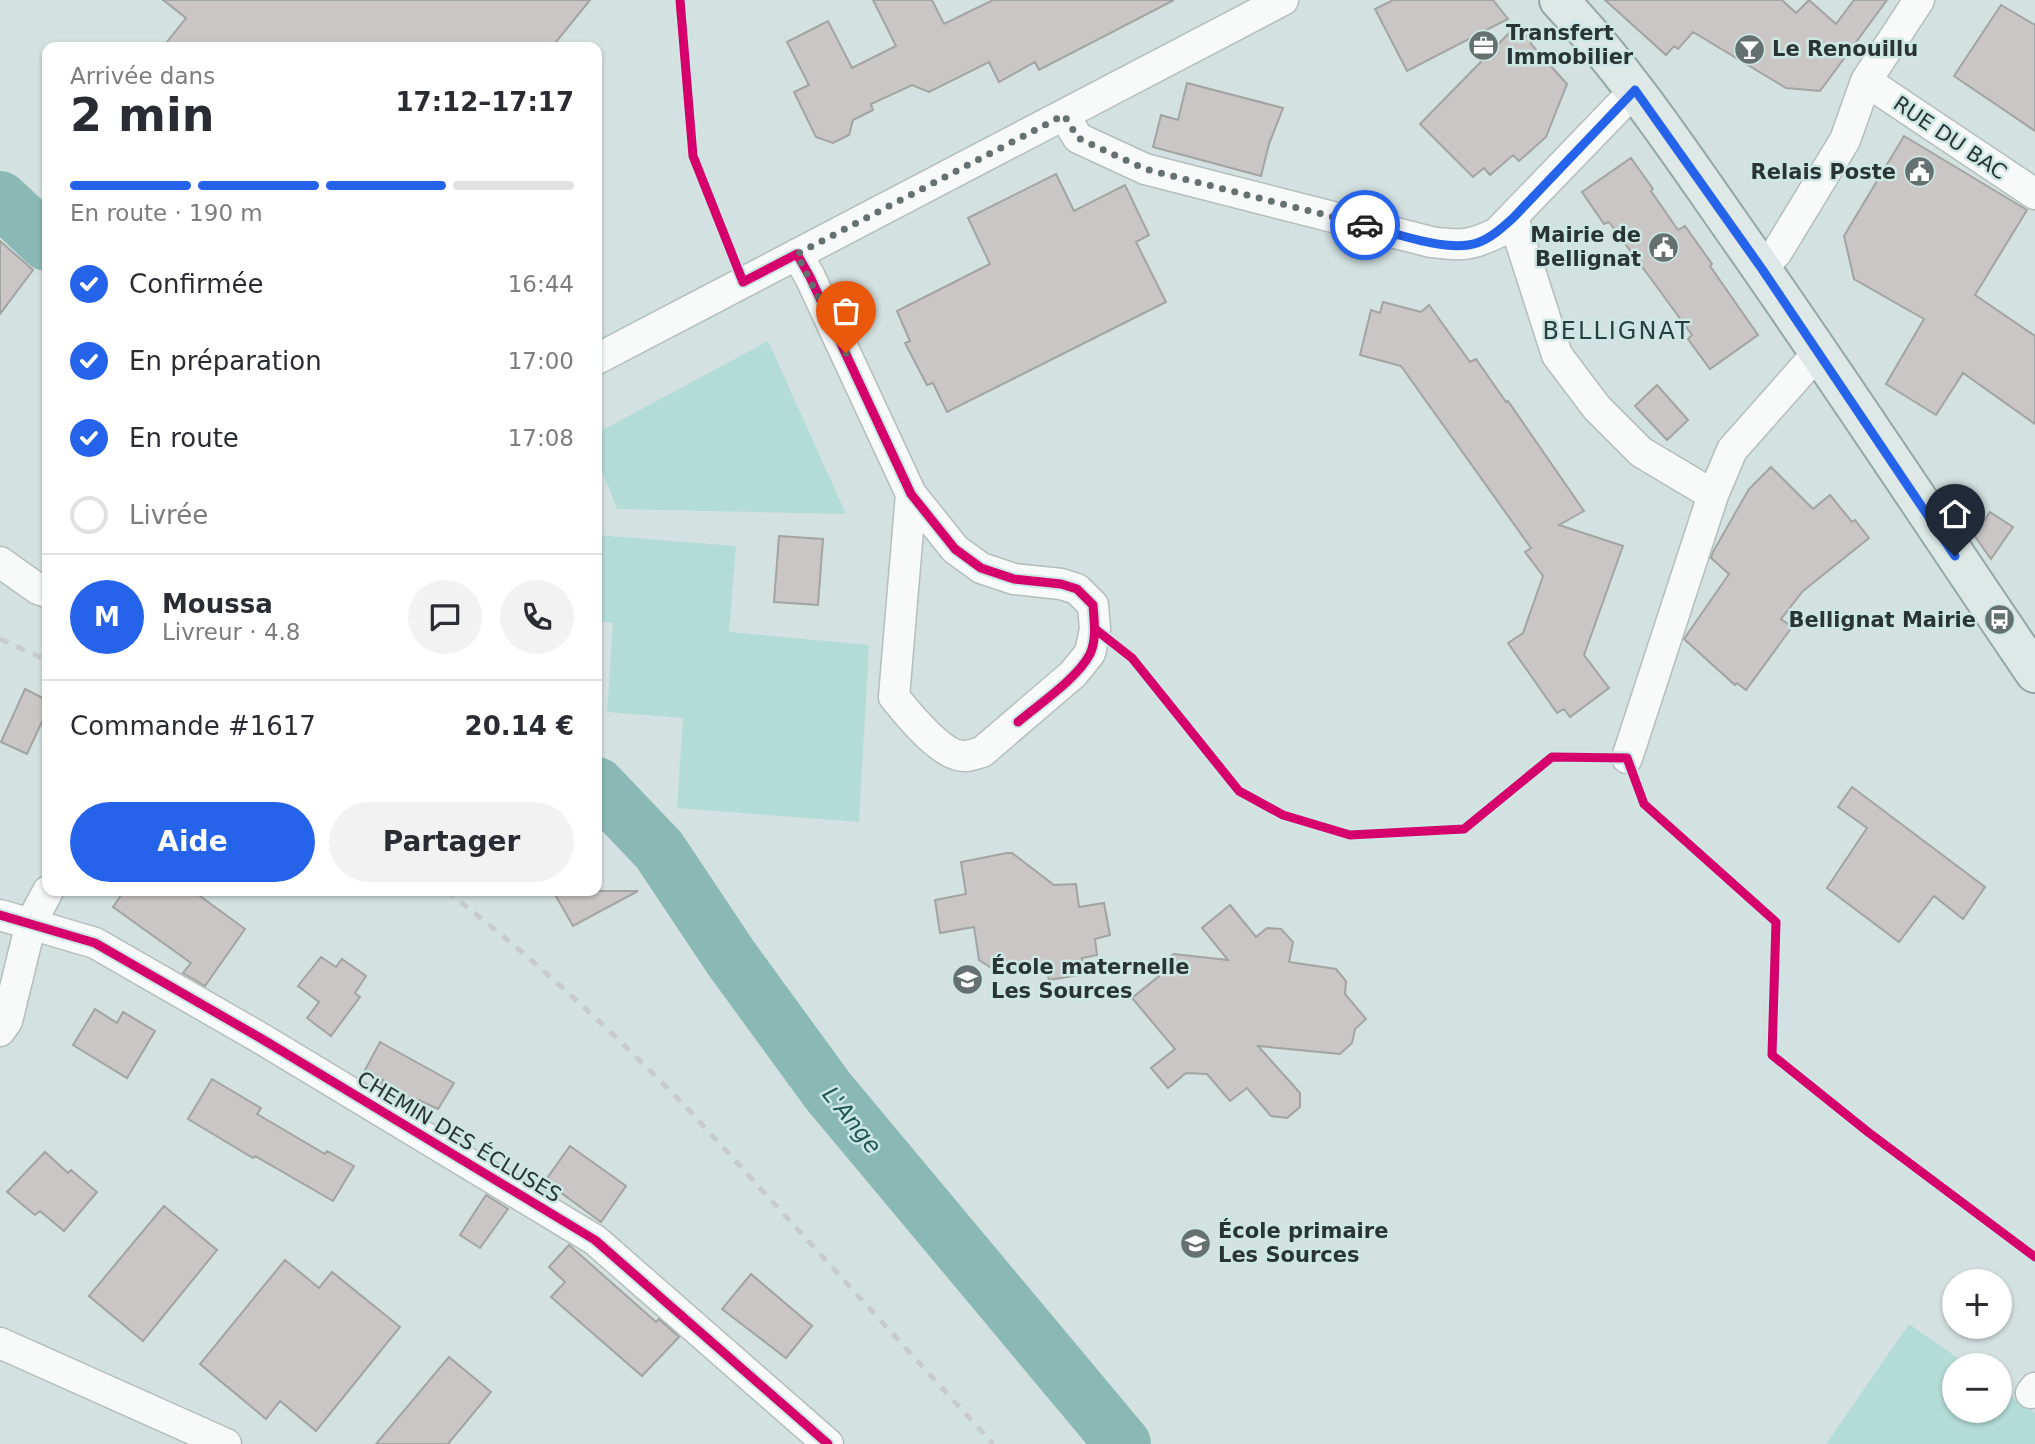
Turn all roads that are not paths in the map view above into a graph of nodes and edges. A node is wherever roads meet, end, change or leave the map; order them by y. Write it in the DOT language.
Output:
graph roads {
  1 [pos="1283,0"];
  2 [pos="1559,0"];
  3 [pos="1919,0"];
  4 [pos="1239,10"];
  5 [pos="1866,81"];
  6 [pos="1635,90"];
  7 [pos="1064,115"];
  8 [pos="2035,194"];
  9 [pos="1513,218"];
  10 [pos="797,254"];
  11 [pos="1762,269"];
  12 [pos="1820,355"];
  13 [pos="602,356"];
  14 [pos="911,494"];
  15 [pos="1713,495"];
  16 [pos="0,562"];
  17 [pos="42,590"];
  18 [pos="2035,673"];
  19 [pos="1627,758"];
  20 [pos="45,896"];
  21 [pos="0,915"];
  22 [pos="31,923"];
  23 [pos="0,1031"];
  24 [pos="0,1343"];
  25 [pos="226,1444"];
  26 [pos="828,1444"];
  1 -- 4 [label="street"];
  2 -- 6 [label="main road"];
  3 -- 5 [label="street"];
  4 -- 7 [label="street"];
  5 -- 8 [label="street, RUE DU BAC"];
  5 -- 11 [label="street"];
  6 -- 9 [label="street"];
  6 -- 11 [label="main road"];
  7 -- 9 [label="street"];
  7 -- 10 [label="street"];
  9 -- 15 [label="street"];
  10 -- 13 [label="street"];
  10 -- 14 [label="street"];
  11 -- 12 [label="main road"];
  12 -- 15 [label="street"];
  12 -- 18 [label="main road"];
  14 -- 14 [label="street"];
  15 -- 19 [label="street"];
  16 -- 17 [label="street"];
  20 -- 22 [label="street"];
  21 -- 22 [label="street, CHEMIN DES ÉCLUSES"];
  22 -- 23 [label="street"];
  22 -- 26 [label="street, CHEMIN DES ÉCLUSES"];
  24 -- 25 [label="street"];
}
